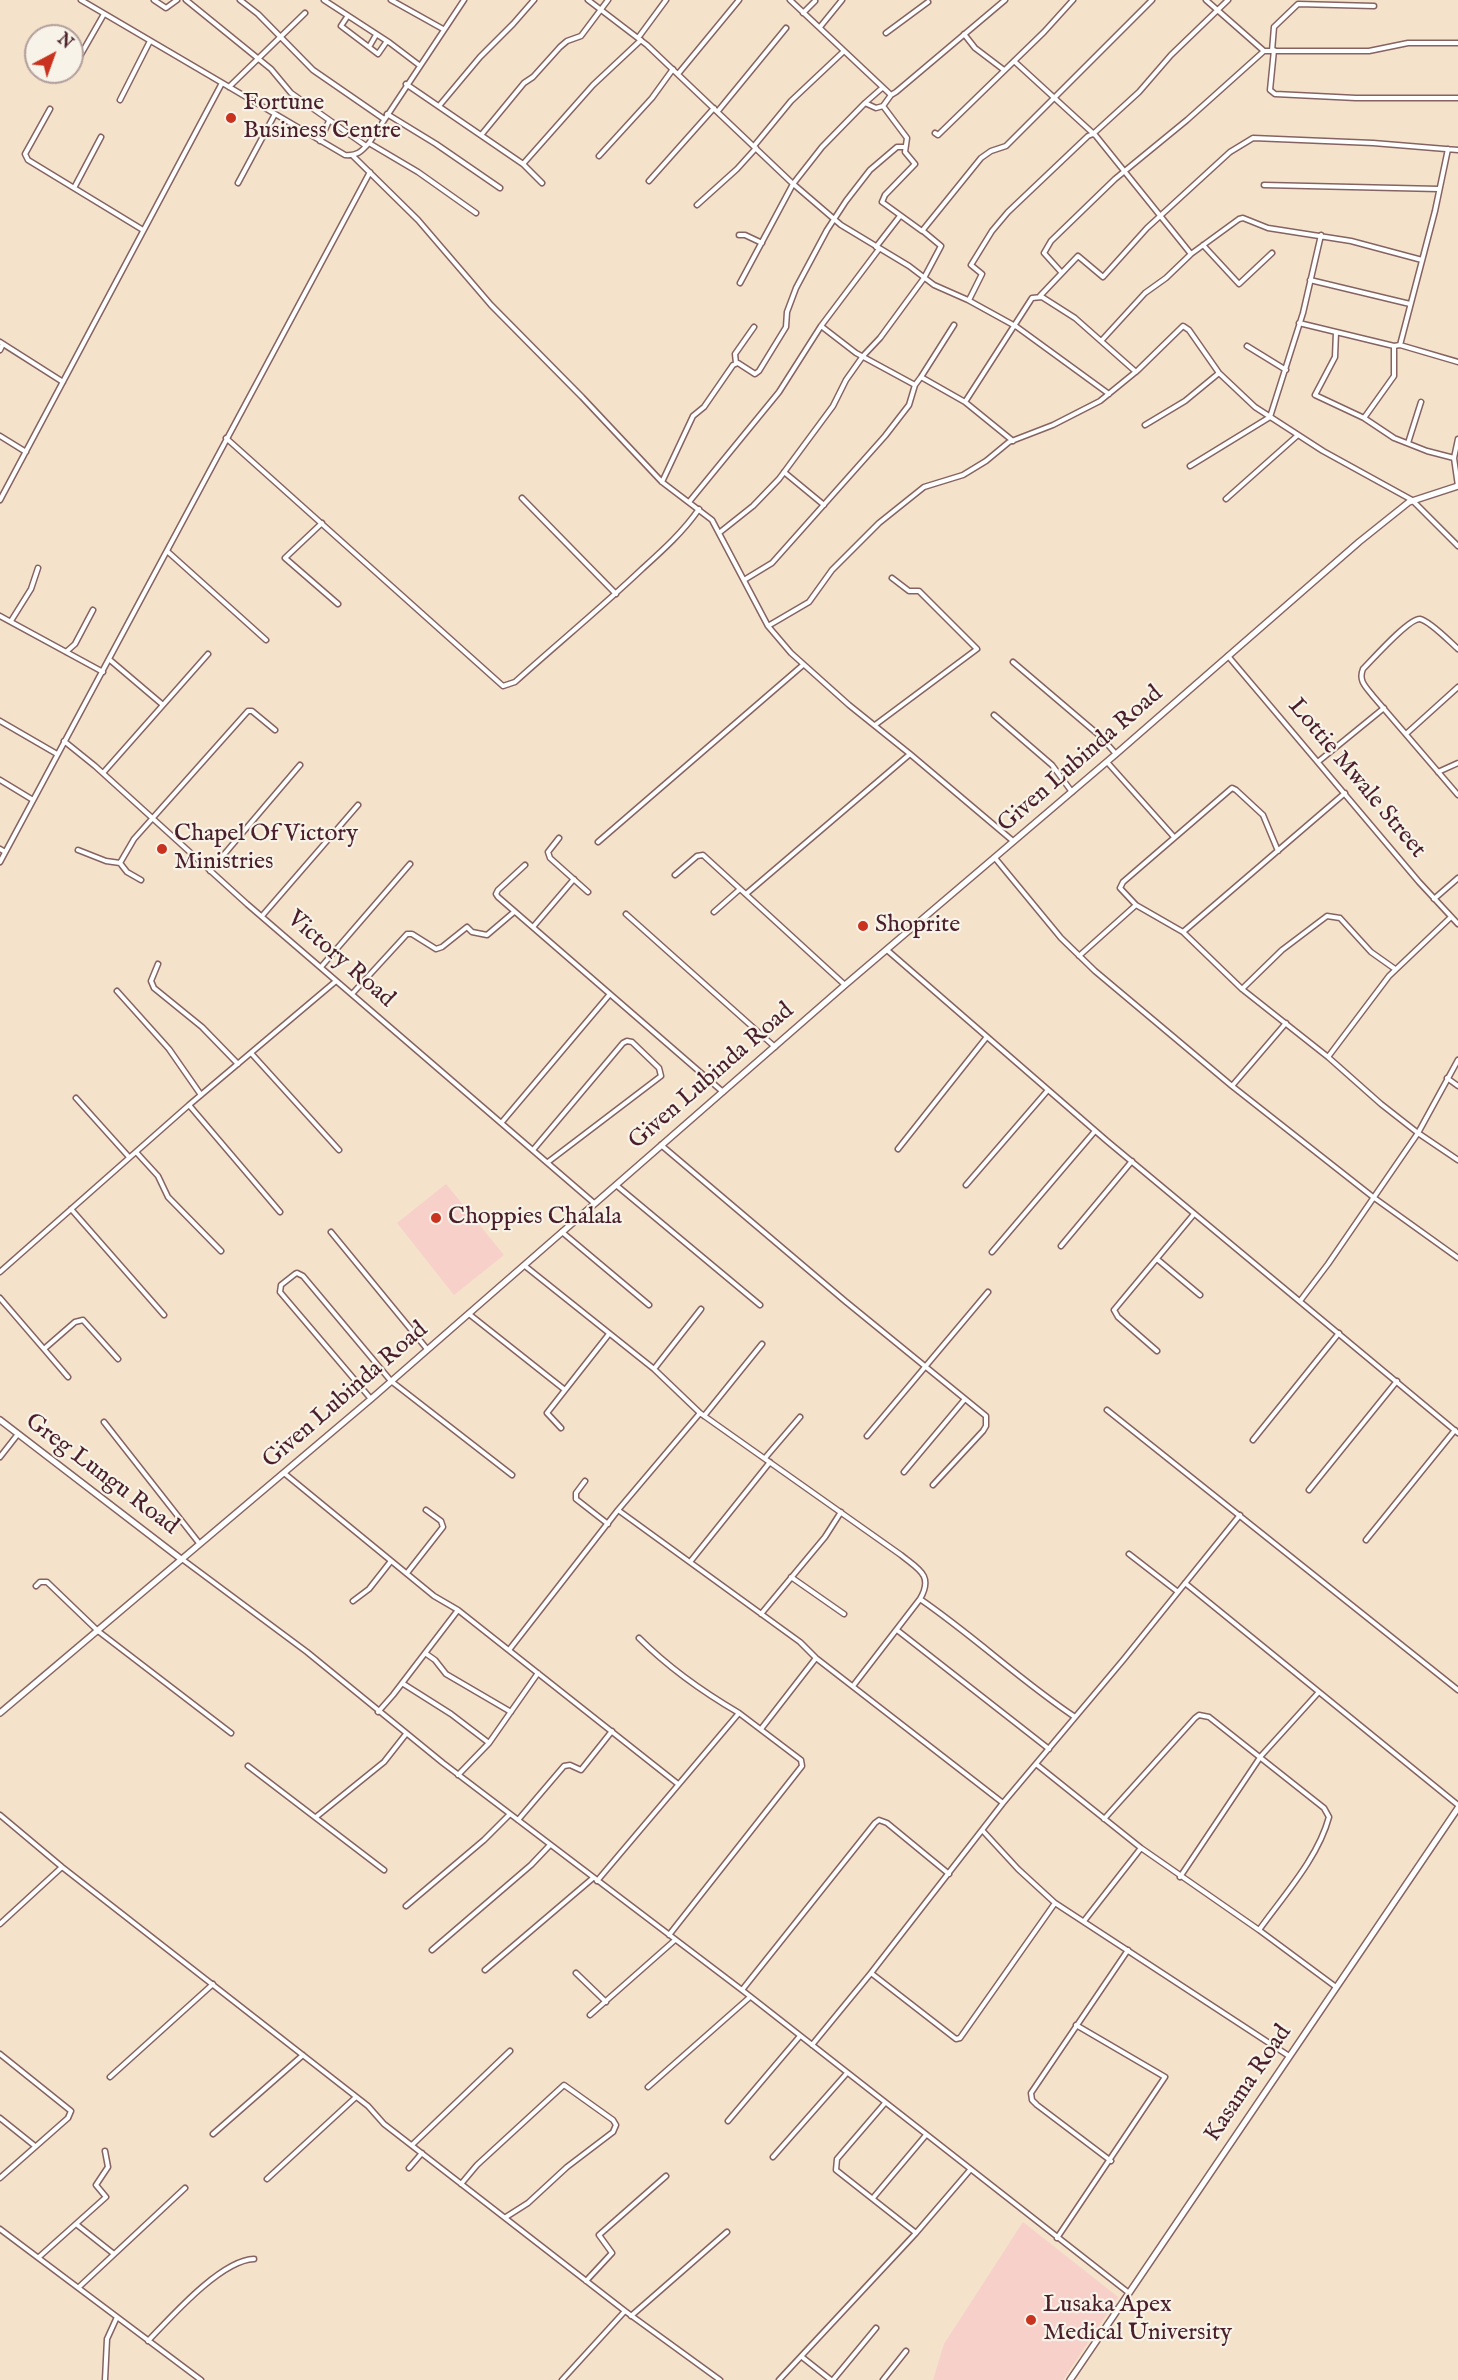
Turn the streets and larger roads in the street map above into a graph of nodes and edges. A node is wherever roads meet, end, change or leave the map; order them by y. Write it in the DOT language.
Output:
graph roads {
  1 [pos="81,0"];
  2 [pos="154,0"];
  3 [pos="177,0"];
  4 [pos="186,0"];
  5 [pos="240,0"];
  6 [pos="324,0"];
  7 [pos="391,0"];
  8 [pos="464,0"];
  9 [pos="534,0"];
  10 [pos="588,0"];
  11 [pos="608,0"];
  12 [pos="666,0"];
  13 [pos="739,0"];
  14 [pos="790,0"];
  15 [pos="842,0"];
  16 [pos="1005,0"];
  17 [pos="1073,0"];
  18 [pos="1152,0"];
  19 [pos="1206,0"];
  20 [pos="1228,0"];
  21 [pos="815,1"];
  22 [pos="928,1"];
  23 [pos="1304,2"];
  24 [pos="1374,6"];
  25 [pos="602,9"];
  26 [pos="1217,9"];
  27 [pos="305,13"];
  28 [pos="803,13"];
  29 [pos="104,14"];
  30 [pos="347,17"];
  31 [pos="820,27"];
  32 [pos="786,28"];
  33 [pos="443,29"];
  34 [pos="886,33"];
  35 [pos="376,34"];
  36 [pos="964,34"];
  37 [pos="279,38"];
  38 [pos="639,39"];
  39 [pos="150,40"];
  40 [pos="387,41"];
  41 [pos="1458,43"];
  42 [pos="369,47"];
  43 [pos="84,49"];
  44 [pos="1264,51"];
  45 [pos="1273,51"];
  46 [pos="843,52"];
  47 [pos="258,59"];
  48 [pos="1014,61"];
  49 [pos="419,65"];
  50 [pos="673,69"];
  51 [pos="1004,70"];
  52 [pos="678,74"];
  53 [pos="222,83"];
  54 [pos="406,84"];
  55 [pos="229,87"];
  56 [pos="882,88"];
  57 [pos="891,95"];
  58 [pos="1054,98"];
  59 [pos="1458,98"];
  60 [pos="120,100"];
  61 [pos="865,104"];
  62 [pos="439,106"];
  63 [pos="883,106"];
  64 [pos="50,109"];
  65 [pos="716,110"];
  66 [pos="275,114"];
  67 [pos="387,114"];
  68 [pos="384,119"];
  69 [pos="329,121"];
  70 [pos="935,133"];
  71 [pos="482,134"];
  72 [pos="1093,135"];
  73 [pos="101,137"];
  74 [pos="320,141"];
  75 [pos="367,145"];
  76 [pos="755,147"];
  77 [pos="904,147"];
  78 [pos="1448,149"];
  79 [pos="1458,150"];
  80 [pos="353,156"];
  81 [pos="599,156"];
  82 [pos="523,164"];
  83 [pos="370,172"];
  84 [pos="1125,172"];
  85 [pos="649,181"];
  86 [pos="238,183"];
  87 [pos="542,183"];
  88 [pos="793,184"];
  89 [pos="1264,185"];
  90 [pos="74,188"];
  91 [pos="500,188"];
  92 [pos="1439,189"];
  93 [pos="697,205"];
  94 [pos="476,213"];
  95 [pos="900,216"];
  96 [pos="1160,216"];
  97 [pos="834,219"];
  98 [pos="143,230"];
  99 [pos="923,231"];
  100 [pos="739,235"];
  101 [pos="1321,235"];
  102 [pos="762,243"];
  103 [pos="1203,245"];
  104 [pos="878,248"];
  105 [pos="1272,253"];
  106 [pos="1191,254"];
  107 [pos="1422,260"];
  108 [pos="1062,273"];
  109 [pos="924,278"];
  110 [pos="1310,279"];
  111 [pos="740,283"];
  112 [pos="1040,296"];
  113 [pos="969,300"];
  114 [pos="1410,304"];
  115 [pos="1299,323"];
  116 [pos="954,325"];
  117 [pos="1014,325"];
  118 [pos="821,326"];
  119 [pos="754,327"];
  120 [pos="1336,332"];
  121 [pos="1102,340"];
  122 [pos="2,343"];
  123 [pos="1246,346"];
  124 [pos="1397,346"];
  125 [pos="0,350"];
  126 [pos="862,356"];
  127 [pos="1458,362"];
  128 [pos="736,363"];
  129 [pos="1286,370"];
  130 [pos="1136,372"];
  131 [pos="1219,373"];
  132 [pos="921,377"];
  133 [pos="63,382"];
  134 [pos="915,385"];
  135 [pos="1109,394"];
  136 [pos="965,402"];
  137 [pos="1420,402"];
  138 [pos="1270,417"];
  139 [pos="1364,418"];
  140 [pos="1145,425"];
  141 [pos="1298,435"];
  142 [pos="0,436"];
  143 [pos="226,438"];
  144 [pos="1458,439"];
  145 [pos="1013,441"];
  146 [pos="1408,443"];
  147 [pos="26,452"];
  148 [pos="1454,458"];
  149 [pos="1190,466"];
  150 [pos="784,472"];
  151 [pos="662,482"];
  152 [pos="1458,486"];
  153 [pos="522,498"];
  154 [pos="1226,499"];
  155 [pos="0,500"];
  156 [pos="1412,500"];
  157 [pos="689,502"];
  158 [pos="824,505"];
  159 [pos="699,509"];
  160 [pos="322,523"];
  161 [pos="719,532"];
  162 [pos="1458,546"];
  163 [pos="166,551"];
  164 [pos="38,568"];
  165 [pos="892,578"];
  166 [pos="744,580"];
  167 [pos="616,594"];
  168 [pos="338,604"];
  169 [pos="93,610"];
  170 [pos="0,616"];
  171 [pos="11,621"];
  172 [pos="768,626"];
  173 [pos="266,640"];
  174 [pos="1458,649"];
  175 [pos="66,652"];
  176 [pos="208,654"];
  177 [pos="1228,656"];
  178 [pos="110,660"];
  179 [pos="1013,662"];
  180 [pos="803,665"];
  181 [pos="103,672"];
  182 [pos="1458,687"];
  183 [pos="163,705"];
  184 [pos="1384,708"];
  185 [pos="994,715"];
  186 [pos="0,721"];
  187 [pos="875,725"];
  188 [pos="275,730"];
  189 [pos="1406,734"];
  190 [pos="64,741"];
  191 [pos="57,754"];
  192 [pos="910,754"];
  193 [pos="1116,754"];
  194 [pos="1107,762"];
  195 [pos="1319,762"];
  196 [pos="1458,763"];
  197 [pos="300,765"];
  198 [pos="1438,772"];
  199 [pos="103,773"];
  200 [pos="0,780"];
  201 [pos="1072,792"];
  202 [pos="1345,793"];
  203 [pos="1458,795"];
  204 [pos="33,800"];
  205 [pos="358,805"];
  206 [pos="153,819"];
  207 [pos="1174,837"];
  208 [pos="559,838"];
  209 [pos="1013,841"];
  210 [pos="598,842"];
  211 [pos="0,849"];
  212 [pos="78,850"];
  213 [pos="1278,850"];
  214 [pos="5,852"];
  215 [pos="995,858"];
  216 [pos="0,862"];
  217 [pos="120,863"];
  218 [pos="410,864"];
  219 [pos="525,865"];
  220 [pos="210,871"];
  221 [pos="675,875"];
  222 [pos="1458,878"];
  223 [pos="574,879"];
  224 [pos="141,880"];
  225 [pos="740,889"];
  226 [pos="588,891"];
  227 [pos="746,894"];
  228 [pos="1434,899"];
  229 [pos="1136,905"];
  230 [pos="514,912"];
  231 [pos="714,912"];
  232 [pos="626,914"];
  233 [pos="261,916"];
  234 [pos="1451,917"];
  235 [pos="1458,924"];
  236 [pos="533,927"];
  237 [pos="1183,933"];
  238 [pos="887,951"];
  239 [pos="1079,956"];
  240 [pos="158,964"];
  241 [pos="321,968"];
  242 [pos="1395,969"];
  243 [pos="336,981"];
  244 [pos="845,985"];
  245 [pos="1242,989"];
  246 [pos="117,991"];
  247 [pos="352,994"];
  248 [pos="610,994"];
  249 [pos="1286,1023"];
  250 [pos="986,1038"];
  251 [pos="775,1047"];
  252 [pos="251,1053"];
  253 [pos="1328,1057"];
  254 [pos="1458,1060"];
  255 [pos="238,1064"];
  256 [pos="1447,1078"];
  257 [pos="1232,1086"];
  258 [pos="1458,1086"];
  259 [pos="1048,1090"];
  260 [pos="723,1092"];
  261 [pos="201,1095"];
  262 [pos="76,1098"];
  263 [pos="189,1105"];
  264 [pos="502,1122"];
  265 [pos="1095,1131"];
  266 [pos="1418,1133"];
  267 [pos="661,1145"];
  268 [pos="898,1149"];
  269 [pos="339,1150"];
  270 [pos="533,1150"];
  271 [pos="136,1152"];
  272 [pos="129,1157"];
  273 [pos="1458,1160"];
  274 [pos="1131,1161"];
  275 [pos="548,1162"];
  276 [pos="616,1184"];
  277 [pos="966,1185"];
  278 [pos="1373,1197"];
  279 [pos="594,1203"];
  280 [pos="70,1209"];
  281 [pos="280,1212"];
  282 [pos="1194,1214"];
  283 [pos="331,1232"];
  284 [pos="562,1232"];
  285 [pos="1061,1246"];
  286 [pos="221,1251"];
  287 [pos="992,1252"];
  288 [pos="1157,1258"];
  289 [pos="1458,1258"];
  290 [pos="525,1266"];
  291 [pos="1,1269"];
  292 [pos="988,1292"];
  293 [pos="1200,1295"];
  294 [pos="0,1298"];
  295 [pos="1300,1301"];
  296 [pos="649,1305"];
  297 [pos="760,1305"];
  298 [pos="701,1308"];
  299 [pos="469,1314"];
  300 [pos="164,1315"];
  301 [pos="1339,1333"];
  302 [pos="609,1334"];
  303 [pos="762,1344"];
  304 [pos="44,1349"];
  305 [pos="427,1349"];
  306 [pos="1157,1351"];
  307 [pos="118,1359"];
  308 [pos="926,1367"];
  309 [pos="654,1369"];
  310 [pos="68,1377"];
  311 [pos="391,1381"];
  312 [pos="1397,1381"];
  313 [pos="565,1390"];
  314 [pos="371,1399"];
  315 [pos="965,1399"];
  316 [pos="1107,1410"];
  317 [pos="702,1415"];
  318 [pos="800,1417"];
  319 [pos="0,1420"];
  320 [pos="104,1422"];
  321 [pos="561,1428"];
  322 [pos="1456,1432"];
  323 [pos="18,1434"];
  324 [pos="867,1436"];
  325 [pos="1253,1440"];
  326 [pos="0,1457"];
  327 [pos="765,1458"];
  328 [pos="770,1462"];
  329 [pos="284,1473"];
  330 [pos="904,1473"];
  331 [pos="512,1475"];
  332 [pos="585,1481"];
  333 [pos="933,1485"];
  334 [pos="1309,1490"];
  335 [pos="426,1510"];
  336 [pos="618,1510"];
  337 [pos="841,1512"];
  338 [pos="1240,1515"];
  339 [pos="608,1524"];
  340 [pos="1366,1540"];
  341 [pos="199,1543"];
  342 [pos="1129,1554"];
  343 [pos="181,1558"];
  344 [pos="392,1561"];
  345 [pos="690,1562"];
  346 [pos="406,1573"];
  347 [pos="791,1577"];
  348 [pos="1185,1583"];
  349 [pos="36,1586"];
  350 [pos="1178,1592"];
  351 [pos="920,1599"];
  352 [pos="353,1600"];
  353 [pos="458,1610"];
  354 [pos="761,1614"];
  355 [pos="844,1614"];
  356 [pos="897,1630"];
  357 [pos="98,1631"];
  358 [pos="639,1638"];
  359 [pos="509,1650"];
  360 [pos="425,1653"];
  361 [pos="816,1658"];
  362 [pos="538,1673"];
  363 [pos="402,1683"];
  364 [pos="853,1686"];
  365 [pos="1458,1690"];
  366 [pos="1318,1693"];
  367 [pos="378,1712"];
  368 [pos="512,1712"];
  369 [pos="0,1713"];
  370 [pos="739,1713"];
  371 [pos="1075,1717"];
  372 [pos="761,1729"];
  373 [pos="612,1731"];
  374 [pos="231,1733"];
  375 [pos="406,1734"];
  376 [pos="489,1743"];
  377 [pos="1049,1749"];
  378 [pos="1262,1756"];
  379 [pos="1036,1764"];
  380 [pos="248,1766"];
  381 [pos="458,1775"];
  382 [pos="678,1784"];
  383 [pos="1003,1803"];
  384 [pos="1458,1806"];
  385 [pos="510,1814"];
  386 [pos="0,1815"];
  387 [pos="316,1817"];
  388 [pos="1104,1819"];
  389 [pos="518,1820"];
  390 [pos="983,1831"];
  391 [pos="550,1845"];
  392 [pos="1141,1848"];
  393 [pos="62,1867"];
  394 [pos="384,1870"];
  395 [pos="949,1874"];
  396 [pos="1180,1877"];
  397 [pos="595,1880"];
  398 [pos="1055,1903"];
  399 [pos="406,1906"];
  400 [pos="1084,1921"];
  401 [pos="0,1924"];
  402 [pos="1259,1930"];
  403 [pos="669,1935"];
  404 [pos="675,1940"];
  405 [pos="432,1950"];
  406 [pos="1128,1950"];
  407 [pos="485,1970"];
  408 [pos="576,1973"];
  409 [pos="872,1973"];
  410 [pos="213,1984"];
  411 [pos="1336,1987"];
  412 [pos="742,1990"];
  413 [pos="750,1996"];
  414 [pos="606,2002"];
  415 [pos="590,2015"];
  416 [pos="1076,2025"];
  417 [pos="800,2036"];
  418 [pos="812,2045"];
  419 [pos="510,2051"];
  420 [pos="0,2054"];
  421 [pos="303,2055"];
  422 [pos="1289,2056"];
  423 [pos="847,2073"];
  424 [pos="110,2077"];
  425 [pos="648,2087"];
  426 [pos="356,2097"];
  427 [pos="885,2103"];
  428 [pos="0,2118"];
  429 [pos="728,2121"];
  430 [pos="213,2134"];
  431 [pos="926,2135"];
  432 [pos="412,2145"];
  433 [pos="35,2146"];
  434 [pos="105,2151"];
  435 [pos="422,2153"];
  436 [pos="773,2157"];
  437 [pos="1111,2161"];
  438 [pos="409,2168"];
  439 [pos="970,2170"];
  440 [pos="666,2176"];
  441 [pos="0,2178"];
  442 [pos="267,2179"];
  443 [pos="461,2184"];
  444 [pos="185,2188"];
  445 [pos="873,2198"];
  446 [pos="506,2217"];
  447 [pos="76,2224"];
  448 [pos="0,2229"];
  449 [pos="727,2232"];
  450 [pos="915,2233"];
  451 [pos="1057,2238"];
  452 [pos="114,2254"];
  453 [pos="39,2257"];
  454 [pos="254,2259"];
  455 [pos="586,2281"];
  456 [pos="79,2288"];
  457 [pos="1129,2293"];
  458 [pos="625,2312"];
  459 [pos="631,2316"];
  460 [pos="117,2317"];
  461 [pos="876,2328"];
  462 [pos="148,2341"];
  463 [pos="906,2351"];
  464 [pos="802,2357"];
  465 [pos="105,2380"];
  466 [pos="201,2380"];
  467 [pos="562,2380"];
  468 [pos="720,2380"];
  469 [pos="779,2380"];
  470 [pos="832,2380"];
  471 [pos="883,2380"];
  472 [pos="1070,2380"];
  1 -- 29 [label="street"];
  2 -- 3 [label="street"];
  4 -- 47 [label="street"];
  5 -- 37 [label="street"];
  6 -- 30 [label="street"];
  7 -- 33 [label="street"];
  8 -- 33 [label="street"];
  9 -- 62 [label="street"];
  10 -- 25 [label="street"];
  11 -- 25 [label="street"];
  12 -- 38 [label="street"];
  13 -- 52 [label="street"];
  14 -- 28 [label="street"];
  15 -- 31 [label="street"];
  16 -- 36 [label="street"];
  17 -- 48 [label="street"];
  18 -- 58 [label="street"];
  19 -- 26 [label="street"];
  20 -- 26 [label="street"];
  21 -- 28 [label="street"];
  22 -- 34 [label="street"];
  23 -- 24 [label="street"];
  23 -- 45 [label="street"];
  25 -- 38 [label="street"];
  25 -- 71 [label="street"];
  26 -- 44 [label="street"];
  26 -- 72 [label="street"];
  27 -- 37 [label="street"];
  28 -- 31 [label="street"];
  29 -- 39 [label="street"];
  29 -- 43 [label="street"];
  30 -- 35 [label="street"];
  30 -- 42 [label="street"];
  31 -- 46 [label="street"];
  32 -- 65 [label="street"];
  33 -- 49 [label="street"];
  35 -- 40 [label="street"];
  35 -- 42 [label="street"];
  36 -- 51 [label="street"];
  36 -- 57 [label="street"];
  37 -- 47 [label="street"];
  37 -- 68 [label="street"];
  38 -- 50 [label="street"];
  38 -- 82 [label="street"];
  39 -- 53 [label="street"];
  39 -- 60 [label="street"];
  40 -- 42 [label="street"];
  40 -- 49 [label="street"];
  41 -- 45 [label="street"];
  44 -- 45 [label="street"];
  44 -- 84 [label="street"];
  45 -- 59 [label="street"];
  46 -- 56 [label="street"];
  46 -- 76 [label="street"];
  47 -- 55 [label="street"];
  47 -- 69 [label="street"];
  48 -- 51 [label="street"];
  48 -- 58 [label="street"];
  49 -- 54 [label="street"];
  50 -- 52 [label="street"];
  50 -- 81 [label="street"];
  51 -- 70 [label="street"];
  52 -- 65 [label="street"];
  53 -- 55 [label="street"];
  53 -- 98 [label="street"];
  54 -- 62 [label="street"];
  54 -- 67 [label="street"];
  55 -- 66 [label="street"];
  56 -- 57 [label="street"];
  56 -- 61 [label="street"];
  57 -- 63 [label="street"];
  58 -- 72 [label="street"];
  58 -- 99 [label="street"];
  61 -- 63 [label="street"];
  61 -- 88 [label="street"];
  62 -- 71 [label="street"];
  63 -- 77 [label="street"];
  64 -- 90 [label="street"];
  65 -- 76 [label="street"];
  65 -- 85 [label="street"];
  66 -- 74 [label="street"];
  66 -- 86 [label="street"];
  67 -- 68 [label="street"];
  67 -- 91 [label="street"];
  68 -- 75 [label="street"];
  69 -- 74 [label="street"];
  69 -- 75 [label="street"];
  71 -- 82 [label="street"];
  72 -- 84 [label="street"];
  72 -- 113 [label="street"];
  73 -- 90 [label="street"];
  74 -- 80 [label="street"];
  75 -- 80 [label="street"];
  75 -- 94 [label="street"];
  76 -- 88 [label="street"];
  76 -- 93 [label="street"];
  77 -- 95 [label="street"];
  77 -- 97 [label="street"];
  78 -- 79 [label="street"];
  78 -- 92 [label="street"];
  78 -- 96 [label="street"];
  80 -- 83 [label="street"];
  82 -- 87 [label="street"];
  83 -- 143 [label="street"];
  83 -- 151 [label="street"];
  84 -- 96 [label="street"];
  84 -- 108 [label="street"];
  88 -- 97 [label="street"];
  88 -- 102 [label="street"];
  89 -- 92 [label="street"];
  90 -- 98 [label="street"];
  92 -- 107 [label="street"];
  95 -- 99 [label="street"];
  95 -- 104 [label="street"];
  96 -- 106 [label="street"];
  96 -- 108 [label="street"];
  97 -- 104 [label="street"];
  97 -- 128 [label="street"];
  98 -- 147 [label="street"];
  99 -- 109 [label="street"];
  100 -- 102 [label="street"];
  101 -- 103 [label="street"];
  101 -- 107 [label="street"];
  101 -- 110 [label="street"];
  102 -- 111 [label="street"];
  103 -- 105 [label="street"];
  103 -- 106 [label="street"];
  104 -- 109 [label="street"];
  104 -- 118 [label="street"];
  106 -- 121 [label="street"];
  107 -- 114 [label="street"];
  108 -- 112 [label="street"];
  109 -- 113 [label="street"];
  109 -- 126 [label="street"];
  110 -- 114 [label="street"];
  110 -- 115 [label="street"];
  112 -- 117 [label="street"];
  112 -- 121 [label="street"];
  113 -- 117 [label="street"];
  114 -- 124 [label="street"];
  115 -- 120 [label="street"];
  115 -- 129 [label="street"];
  116 -- 132 [label="street"];
  117 -- 135 [label="street"];
  117 -- 136 [label="street"];
  118 -- 126 [label="street"];
  118 -- 157 [label="street"];
  119 -- 128 [label="street"];
  120 -- 124 [label="street"];
  120 -- 139 [label="street"];
  121 -- 130 [label="street"];
  122 -- 125 [label="street"];
  122 -- 133 [label="street"];
  123 -- 129 [label="street"];
  124 -- 127 [label="street"];
  124 -- 139 [label="street"];
  126 -- 134 [label="street"];
  126 -- 150 [label="street"];
  128 -- 151 [label="street"];
  129 -- 138 [label="street"];
  130 -- 131 [label="street"];
  130 -- 135 [label="street"];
  131 -- 138 [label="street"];
  131 -- 140 [label="street"];
  132 -- 134 [label="street"];
  132 -- 136 [label="street"];
  134 -- 158 [label="street"];
  135 -- 145 [label="street"];
  136 -- 145 [label="street"];
  137 -- 146 [label="street"];
  138 -- 141 [label="street"];
  138 -- 149 [label="street"];
  139 -- 146 [label="street"];
  141 -- 154 [label="street"];
  141 -- 156 [label="street"];
  142 -- 147 [label="street"];
  143 -- 160 [label="street"];
  143 -- 163 [label="street"];
  144 -- 148 [label="street"];
  145 -- 172 [label="street"];
  146 -- 148 [label="street"];
  147 -- 155 [label="street"];
  148 -- 152 [label="street"];
  150 -- 158 [label="street"];
  150 -- 161 [label="street"];
  151 -- 157 [label="street"];
  152 -- 156 [label="street, Given Lubinda Road"];
  153 -- 167 [label="street"];
  156 -- 162 [label="street"];
  156 -- 177 [label="street, Given Lubinda Road"];
  157 -- 159 [label="street"];
  158 -- 166 [label="street"];
  159 -- 161 [label="street"];
  159 -- 167 [label="street"];
  160 -- 167 [label="street"];
  160 -- 168 [label="street"];
  161 -- 166 [label="street"];
  163 -- 173 [label="street"];
  163 -- 178 [label="street"];
  164 -- 171 [label="street"];
  165 -- 187 [label="street"];
  166 -- 172 [label="street"];
  169 -- 175 [label="street"];
  170 -- 171 [label="street"];
  171 -- 175 [label="street"];
  172 -- 180 [label="street"];
  174 -- 184 [label="street"];
  175 -- 181 [label="street"];
  176 -- 183 [label="street"];
  177 -- 193 [label="street, Given Lubinda Road"];
  177 -- 195 [label="street, Lottie Mwale Street"];
  178 -- 181 [label="street"];
  178 -- 183 [label="street"];
  179 -- 193 [label="street"];
  180 -- 187 [label="street"];
  180 -- 210 [label="street"];
  181 -- 190 [label="street"];
  182 -- 189 [label="street"];
  183 -- 199 [label="street"];
  184 -- 189 [label="street"];
  184 -- 195 [label="street"];
  185 -- 201 [label="street"];
  186 -- 191 [label="street"];
  187 -- 192 [label="street"];
  188 -- 206 [label="street"];
  189 -- 198 [label="street"];
  190 -- 191 [label="street"];
  190 -- 199 [label="street, Victory Road"];
  191 -- 204 [label="street"];
  192 -- 209 [label="street"];
  192 -- 227 [label="street"];
  193 -- 194 [label="street, Given Lubinda Road"];
  194 -- 201 [label="street, Given Lubinda Road"];
  194 -- 207 [label="street"];
  195 -- 202 [label="street, Lottie Mwale Street"];
  196 -- 198 [label="street"];
  197 -- 220 [label="street"];
  198 -- 203 [label="street"];
  199 -- 206 [label="street, Victory Road"];
  200 -- 204 [label="street"];
  201 -- 209 [label="street, Given Lubinda Road"];
  202 -- 213 [label="street"];
  202 -- 228 [label="street, Lottie Mwale Street"];
  204 -- 214 [label="street"];
  205 -- 233 [label="street"];
  206 -- 217 [label="street"];
  206 -- 220 [label="street, Victory Road"];
  207 -- 213 [label="street"];
  207 -- 229 [label="street"];
  208 -- 223 [label="street"];
  209 -- 215 [label="street, Given Lubinda Road"];
  211 -- 214 [label="street"];
  212 -- 217 [label="street"];
  213 -- 237 [label="street"];
  214 -- 216 [label="street"];
  215 -- 238 [label="street, Given Lubinda Road"];
  215 -- 239 [label="street"];
  217 -- 224 [label="street"];
  218 -- 241 [label="street"];
  219 -- 230 [label="street"];
  220 -- 233 [label="street, Victory Road"];
  221 -- 225 [label="street"];
  222 -- 228 [label="street"];
  223 -- 226 [label="street"];
  223 -- 236 [label="street"];
  225 -- 227 [label="street"];
  225 -- 231 [label="street"];
  227 -- 244 [label="street"];
  228 -- 234 [label="street, Lottie Mwale Street"];
  229 -- 237 [label="street"];
  229 -- 239 [label="street"];
  230 -- 236 [label="street"];
  230 -- 247 [label="street"];
  232 -- 251 [label="street"];
  233 -- 241 [label="street, Victory Road"];
  234 -- 235 [label="street, Lottie Mwale Street"];
  234 -- 242 [label="street"];
  236 -- 248 [label="street"];
  237 -- 245 [label="street"];
  238 -- 244 [label="street, Given Lubinda Road"];
  238 -- 250 [label="street"];
  239 -- 257 [label="street"];
  240 -- 255 [label="street"];
  241 -- 243 [label="street, Victory Road"];
  242 -- 245 [label="street"];
  242 -- 253 [label="street"];
  243 -- 247 [label="street, Victory Road"];
  243 -- 252 [label="street"];
  244 -- 251 [label="street, Given Lubinda Road"];
  245 -- 249 [label="street"];
  246 -- 261 [label="street"];
  247 -- 264 [label="street, Victory Road"];
  248 -- 260 [label="street"];
  248 -- 264 [label="street"];
  249 -- 253 [label="street"];
  249 -- 257 [label="street"];
  250 -- 259 [label="street"];
  250 -- 268 [label="street"];
  251 -- 260 [label="street, Given Lubinda Road"];
  252 -- 255 [label="street"];
  252 -- 269 [label="street"];
  253 -- 266 [label="street"];
  254 -- 256 [label="street"];
  255 -- 261 [label="street"];
  256 -- 258 [label="street"];
  256 -- 266 [label="street"];
  257 -- 278 [label="street"];
  259 -- 265 [label="street"];
  259 -- 277 [label="street"];
  260 -- 267 [label="street, Given Lubinda Road"];
  261 -- 263 [label="street"];
  262 -- 272 [label="street"];
  263 -- 271 [label="street"];
  263 -- 281 [label="street"];
  264 -- 270 [label="street, Victory Road"];
  265 -- 274 [label="street"];
  265 -- 287 [label="street"];
  266 -- 273 [label="street"];
  266 -- 278 [label="street"];
  267 -- 276 [label="street, Given Lubinda Road"];
  267 -- 308 [label="street"];
  270 -- 275 [label="street, Victory Road"];
  270 -- 275 [label="street"];
  271 -- 272 [label="street"];
  271 -- 286 [label="street"];
  272 -- 280 [label="street"];
  274 -- 282 [label="street"];
  274 -- 285 [label="street"];
  275 -- 279 [label="street, Victory Road"];
  276 -- 279 [label="street, Given Lubinda Road"];
  276 -- 297 [label="street"];
  278 -- 289 [label="street"];
  278 -- 295 [label="street"];
  279 -- 284 [label="street, Given Lubinda Road"];
  280 -- 291 [label="street"];
  280 -- 300 [label="street"];
  282 -- 288 [label="street"];
  282 -- 295 [label="street"];
  283 -- 305 [label="street"];
  284 -- 290 [label="street, Given Lubinda Road"];
  284 -- 296 [label="street"];
  288 -- 293 [label="street"];
  288 -- 306 [label="street"];
  290 -- 299 [label="street, Given Lubinda Road"];
  290 -- 302 [label="street"];
  292 -- 308 [label="street"];
  294 -- 304 [label="street"];
  295 -- 301 [label="street"];
  298 -- 309 [label="street"];
  299 -- 305 [label="street, Given Lubinda Road"];
  299 -- 313 [label="street"];
  301 -- 312 [label="street"];
  301 -- 325 [label="street"];
  302 -- 309 [label="street"];
  302 -- 313 [label="street"];
  303 -- 317 [label="street"];
  304 -- 307 [label="street"];
  304 -- 310 [label="street"];
  305 -- 311 [label="street, Given Lubinda Road"];
  308 -- 315 [label="street"];
  308 -- 324 [label="street"];
  309 -- 317 [label="street"];
  311 -- 314 [label="street, Given Lubinda Road"];
  311 -- 314 [label="street"];
  311 -- 331 [label="street"];
  312 -- 322 [label="street"];
  312 -- 334 [label="street"];
  313 -- 321 [label="street"];
  314 -- 329 [label="street, Given Lubinda Road"];
  315 -- 330 [label="street"];
  315 -- 333 [label="street"];
  316 -- 338 [label="street"];
  317 -- 327 [label="street"];
  317 -- 336 [label="street"];
  318 -- 327 [label="street"];
  319 -- 323 [label="street, Greg Lungu Road"];
  320 -- 341 [label="street"];
  322 -- 340 [label="street"];
  323 -- 326 [label="street"];
  323 -- 343 [label="street, Greg Lungu Road"];
  327 -- 328 [label="street"];
  328 -- 337 [label="street"];
  328 -- 345 [label="street"];
  329 -- 341 [label="street, Given Lubinda Road"];
  329 -- 344 [label="street"];
  332 -- 339 [label="street"];
  335 -- 346 [label="street"];
  336 -- 339 [label="street"];
  336 -- 345 [label="street"];
  337 -- 347 [label="street"];
  337 -- 351 [label="street"];
  338 -- 348 [label="street"];
  338 -- 365 [label="street"];
  339 -- 359 [label="street"];
  341 -- 343 [label="street, Given Lubinda Road"];
  342 -- 350 [label="street"];
  343 -- 357 [label="street, Given Lubinda Road"];
  343 -- 367 [label="street"];
  344 -- 346 [label="street"];
  344 -- 352 [label="street"];
  345 -- 354 [label="street"];
  346 -- 353 [label="street"];
  347 -- 354 [label="street"];
  347 -- 355 [label="street"];
  348 -- 350 [label="street"];
  348 -- 366 [label="street"];
  349 -- 357 [label="street"];
  350 -- 371 [label="street"];
  351 -- 356 [label="street"];
  351 -- 371 [label="street"];
  353 -- 359 [label="street"];
  353 -- 360 [label="street"];
  354 -- 361 [label="street"];
  356 -- 364 [label="street"];
  356 -- 377 [label="street"];
  357 -- 369 [label="street, Given Lubinda Road"];
  357 -- 374 [label="street"];
  358 -- 370 [label="street"];
  359 -- 362 [label="street"];
  360 -- 363 [label="street"];
  360 -- 368 [label="street"];
  361 -- 364 [label="street"];
  361 -- 372 [label="street"];
  362 -- 368 [label="street"];
  362 -- 373 [label="street"];
  363 -- 367 [label="street"];
  363 -- 376 [label="street"];
  364 -- 383 [label="street"];
  366 -- 378 [label="street"];
  366 -- 384 [label="street"];
  367 -- 375 [label="street"];
  368 -- 376 [label="street"];
  370 -- 372 [label="street"];
  370 -- 382 [label="street"];
  371 -- 377 [label="street"];
  372 -- 403 [label="street"];
  373 -- 382 [label="street"];
  373 -- 389 [label="street"];
  375 -- 381 [label="street"];
  375 -- 387 [label="street"];
  376 -- 381 [label="street"];
  377 -- 379 [label="street"];
  378 -- 388 [label="street"];
  378 -- 396 [label="street"];
  378 -- 402 [label="street"];
  379 -- 383 [label="street"];
  379 -- 388 [label="street"];
  380 -- 387 [label="street"];
  381 -- 385 [label="street"];
  382 -- 397 [label="street"];
  383 -- 390 [label="street"];
  384 -- 411 [label="street, Kasama Road"];
  385 -- 389 [label="street"];
  385 -- 399 [label="street"];
  386 -- 393 [label="street"];
  387 -- 394 [label="street"];
  388 -- 392 [label="street"];
  389 -- 391 [label="street"];
  390 -- 395 [label="street"];
  390 -- 398 [label="street"];
  391 -- 397 [label="street"];
  391 -- 405 [label="street"];
  392 -- 396 [label="street"];
  392 -- 400 [label="street"];
  393 -- 401 [label="street"];
  393 -- 410 [label="street"];
  395 -- 409 [label="street"];
  395 -- 412 [label="street"];
  396 -- 402 [label="street"];
  397 -- 403 [label="street"];
  397 -- 407 [label="street"];
  398 -- 400 [label="street"];
  398 -- 409 [label="street"];
  400 -- 406 [label="street"];
  402 -- 411 [label="street"];
  403 -- 404 [label="street"];
  404 -- 412 [label="street"];
  404 -- 414 [label="street"];
  406 -- 416 [label="street"];
  406 -- 422 [label="street"];
  408 -- 414 [label="street"];
  409 -- 418 [label="street"];
  410 -- 421 [label="street"];
  410 -- 424 [label="street"];
  411 -- 422 [label="street, Kasama Road"];
  412 -- 413 [label="street"];
  413 -- 417 [label="street"];
  413 -- 425 [label="street"];
  414 -- 415 [label="street"];
  416 -- 437 [label="street"];
  416 -- 437 [label="street"];
  417 -- 418 [label="street"];
  417 -- 429 [label="street"];
  418 -- 423 [label="street"];
  419 -- 432 [label="street"];
  420 -- 433 [label="street"];
  421 -- 426 [label="street"];
  421 -- 430 [label="street"];
  422 -- 457 [label="street, Kasama Road"];
  423 -- 427 [label="street"];
  423 -- 436 [label="street"];
  426 -- 432 [label="street"];
  426 -- 442 [label="street"];
  427 -- 431 [label="street"];
  427 -- 445 [label="street"];
  428 -- 433 [label="street"];
  431 -- 439 [label="street"];
  431 -- 445 [label="street"];
  432 -- 435 [label="street"];
  433 -- 441 [label="street"];
  434 -- 447 [label="street"];
  435 -- 438 [label="street"];
  435 -- 443 [label="street"];
  437 -- 451 [label="street"];
  439 -- 450 [label="street"];
  439 -- 451 [label="street"];
  440 -- 455 [label="street"];
  443 -- 446 [label="street"];
  443 -- 446 [label="street"];
  444 -- 452 [label="street"];
  445 -- 450 [label="street"];
  446 -- 455 [label="street"];
  447 -- 452 [label="street"];
  447 -- 453 [label="street"];
  448 -- 453 [label="street"];
  449 -- 459 [label="street"];
  450 -- 464 [label="street"];
  451 -- 457 [label="street"];
  452 -- 456 [label="street"];
  453 -- 456 [label="street"];
  454 -- 462 [label="street"];
  455 -- 458 [label="street"];
  456 -- 460 [label="street"];
  457 -- 472 [label="street, Kasama Road"];
  458 -- 459 [label="street"];
  458 -- 467 [label="street"];
  459 -- 468 [label="street"];
  460 -- 462 [label="street"];
  460 -- 465 [label="street"];
  461 -- 470 [label="street"];
  462 -- 466 [label="street"];
  463 -- 471 [label="street"];
  464 -- 469 [label="street"];
  464 -- 470 [label="street"];
}
